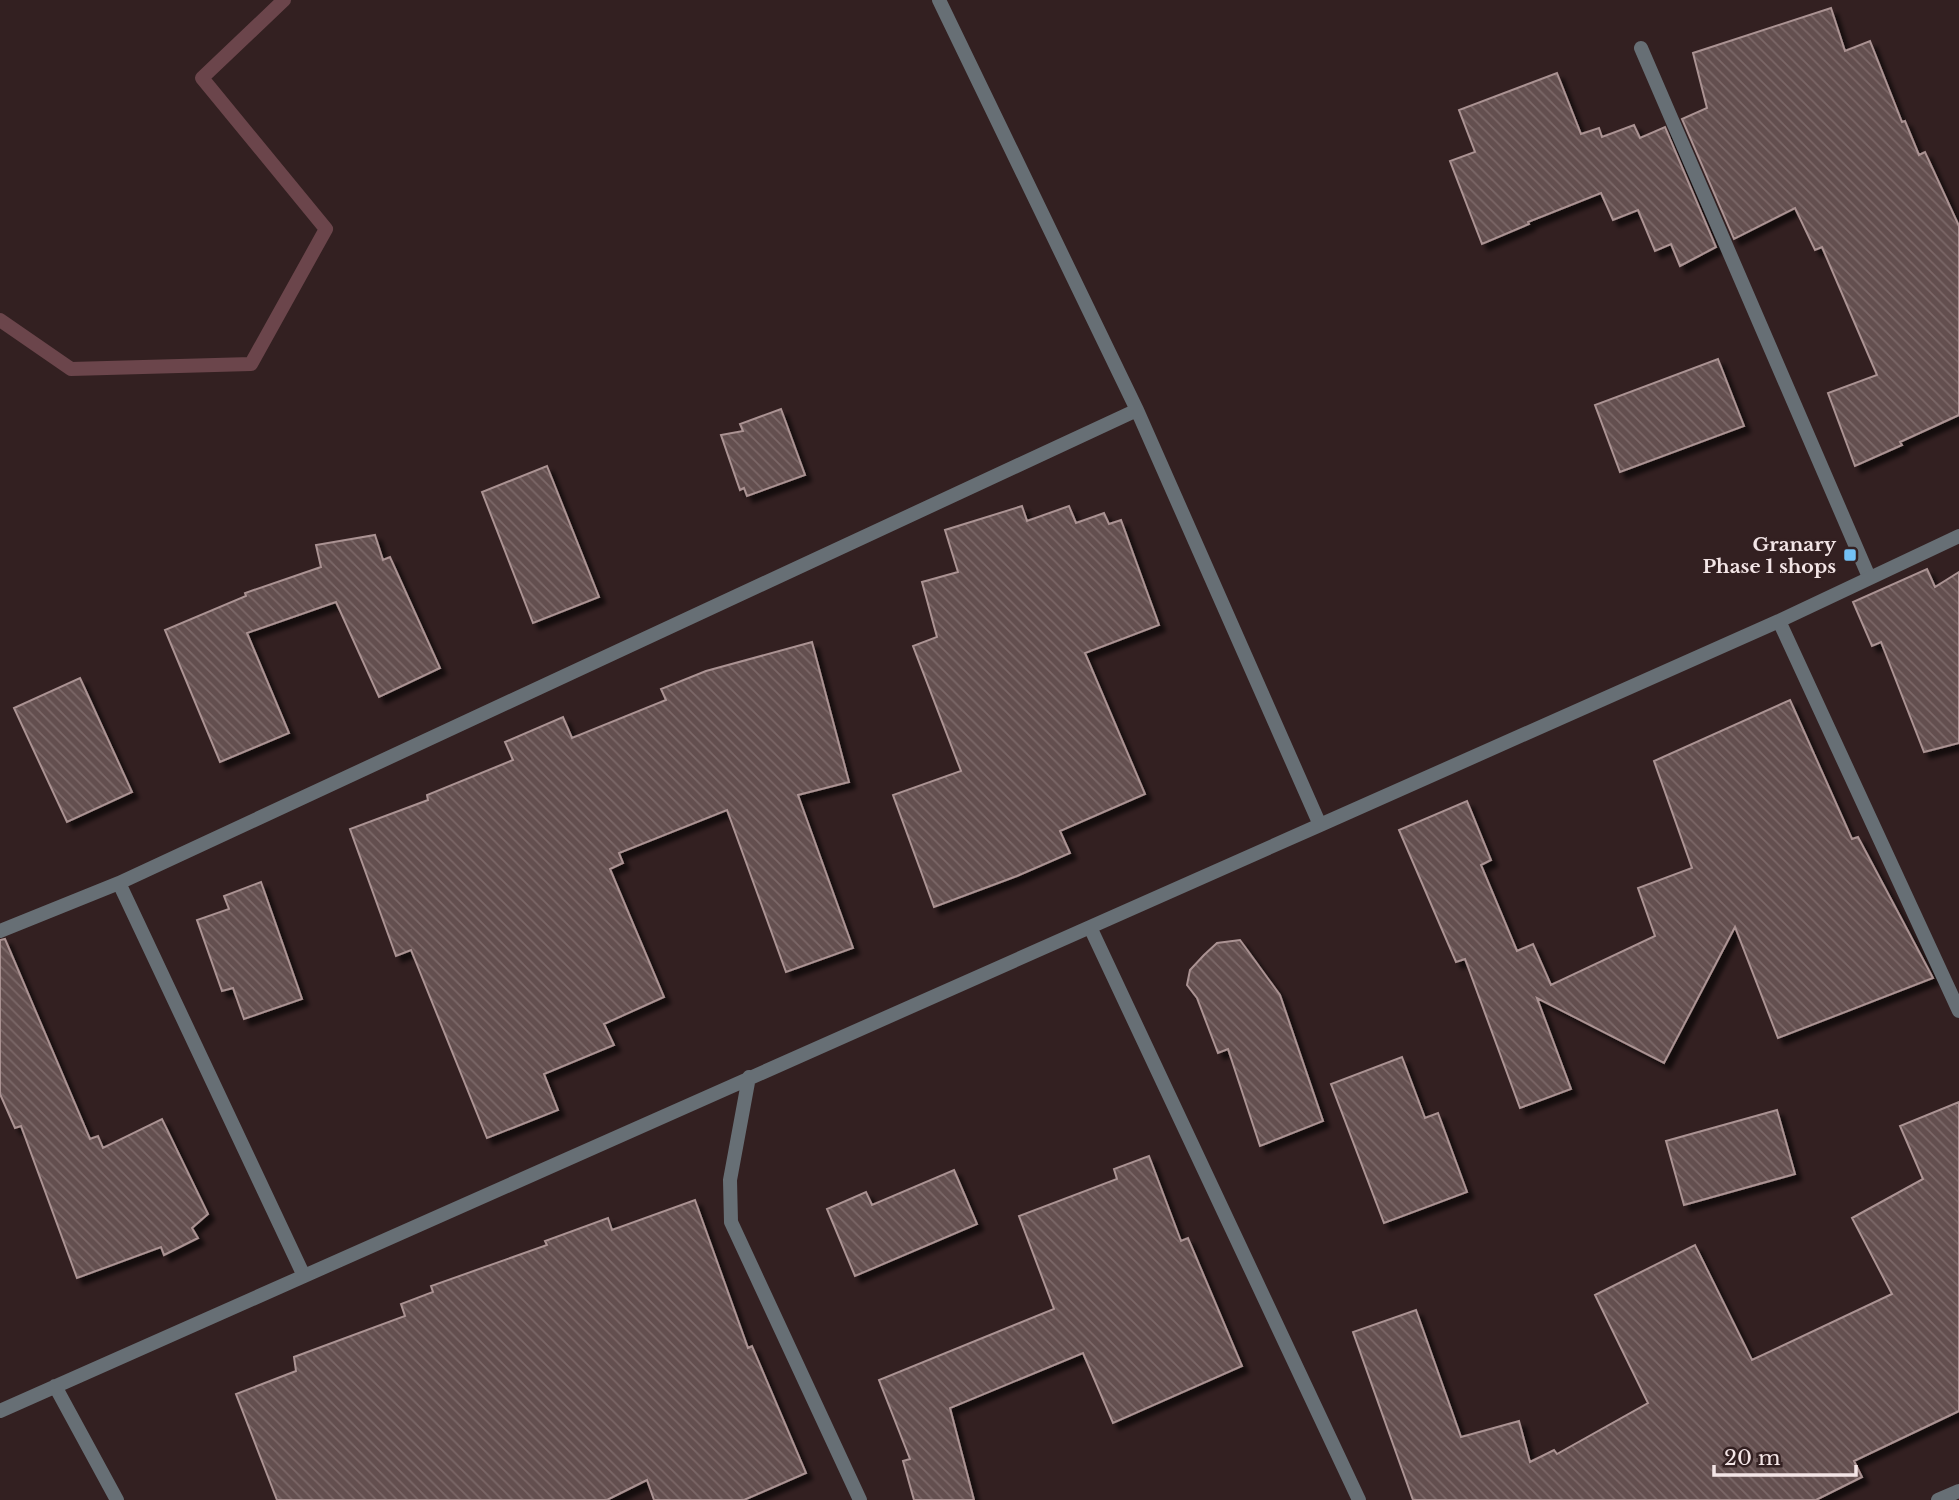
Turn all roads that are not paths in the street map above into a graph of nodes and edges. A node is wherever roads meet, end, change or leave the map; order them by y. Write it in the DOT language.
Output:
graph roads {
  1 [pos="939,0"];
  2 [pos="1641,48"];
  3 [pos="1137,410"];
  4 [pos="1959,536"];
  5 [pos="1869,577"];
  6 [pos="1779,621"];
  7 [pos="1320,825"];
  8 [pos="119,883"];
  9 [pos="1090,926"];
  10 [pos="0,931"];
  11 [pos="1959,1012"];
  12 [pos="749,1077"];
  13 [pos="304,1276"];
  14 [pos="55,1386"];
  15 [pos="0,1410"];
  16 [pos="1959,1491"];
  17 [pos="117,1500"];
  18 [pos="860,1500"];
  19 [pos="1359,1500"];
  20 [pos="1938,1500"];
  1 -- 3 [label="street"];
  2 -- 5 [label="street"];
  3 -- 7 [label="street"];
  3 -- 8 [label="street"];
  4 -- 5 [label="street"];
  5 -- 6 [label="street"];
  6 -- 7 [label="street"];
  6 -- 11 [label="street"];
  7 -- 9 [label="street"];
  8 -- 10 [label="street"];
  8 -- 13 [label="street"];
  9 -- 12 [label="street"];
  9 -- 19 [label="street"];
  12 -- 13 [label="street"];
  12 -- 18 [label="street"];
  13 -- 14 [label="street"];
  14 -- 15 [label="street"];
  14 -- 17 [label="street"];
  16 -- 20 [label="street"];
}
